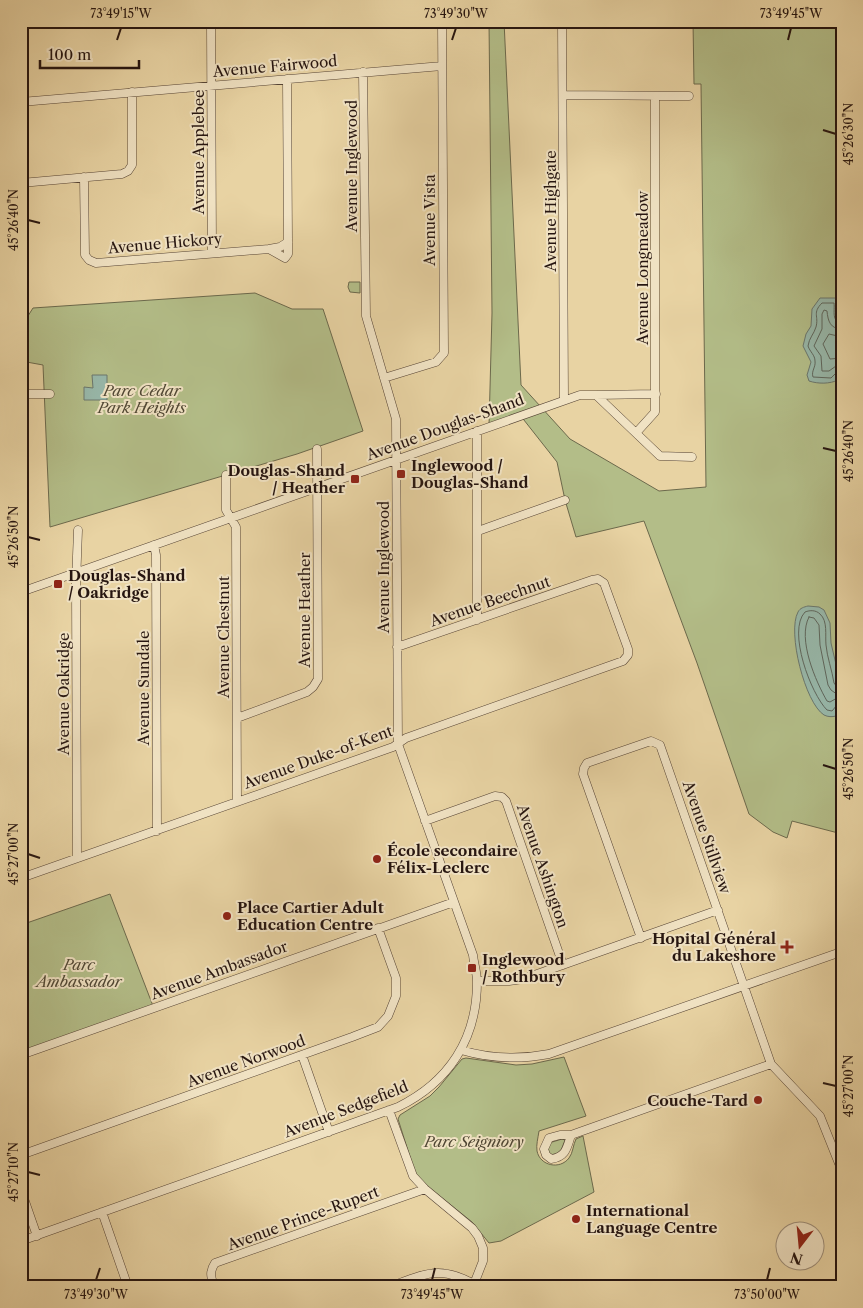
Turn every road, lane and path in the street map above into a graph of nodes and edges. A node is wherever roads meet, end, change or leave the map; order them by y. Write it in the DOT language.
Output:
graph roads {
  1 [pos="211,21"];
  2 [pos="442,21"];
  3 [pos="562,21"];
  4 [pos="442,66"];
  5 [pos="363,72"];
  6 [pos="287,79"];
  7 [pos="211,85"];
  8 [pos="132,92"];
  9 [pos="563,95"];
  10 [pos="655,96"];
  11 [pos="689,96"];
  12 [pos="21,102"];
  13 [pos="84,177"];
  14 [pos="21,183"];
  15 [pos="288,242"];
  16 [pos="269,249"];
  17 [pos="212,253"];
  18 [pos="384,378"];
  19 [pos="21,394"];
  20 [pos="50,394"];
  21 [pos="656,394"];
  22 [pos="596,395"];
  23 [pos="564,400"];
  24 [pos="477,431"];
  25 [pos="636,433"];
  26 [pos="317,449"];
  27 [pos="692,457"];
  28 [pos="396,459"];
  29 [pos="226,475"];
  30 [pos="316,488"];
  31 [pos="565,500"];
  32 [pos="232,518"];
  33 [pos="78,530"];
  34 [pos="478,531"];
  35 [pos="154,545"];
  36 [pos="77,572"];
  37 [pos="21,592"];
  38 [pos="477,620"];
  39 [pos="397,647"];
  40 [pos="623,661"];
  41 [pos="237,718"];
  42 [pos="398,744"];
  43 [pos="237,802"];
  44 [pos="425,821"];
  45 [pos="157,830"];
  46 [pos="77,858"];
  47 [pos="21,878"];
  48 [pos="454,902"];
  49 [pos="718,910"];
  50 [pos="378,928"];
  51 [pos="641,938"];
  52 [pos="838,953"];
  53 [pos="563,965"];
  54 [pos="477,981"];
  55 [pos="745,985"];
  56 [pos="461,1050"];
  57 [pos="21,1055"];
  58 [pos="302,1055"];
  59 [pos="771,1064"];
  60 [pos="389,1110"];
  61 [pos="329,1132"];
  62 [pos="571,1135"];
  63 [pos="21,1155"];
  64 [pos="842,1171"];
  65 [pos="425,1189"];
  66 [pos="21,1190"];
  67 [pos="102,1212"];
  68 [pos="37,1236"];
  69 [pos="21,1241"];
  70 [pos="476,1285"];
  71 [pos="128,1287"];
  72 [pos="214,1287"];
  73 [pos="389,1287"];
  1 -- 7 [label="street, Avenue Applebee"];
  2 -- 4 [label="street, Avenue Vista"];
  3 -- 9 [label="street, Avenue Highgate"];
  4 -- 5 [label="street, Avenue Fairwood"];
  4 -- 18 [label="street, Avenue Vista"];
  5 -- 6 [label="street, Avenue Fairwood"];
  5 -- 18 [label="street, Avenue Inglewood"];
  6 -- 7 [label="street, Avenue Fairwood"];
  6 -- 15 [label="street"];
  7 -- 8 [label="street, Avenue Fairwood"];
  7 -- 17 [label="street, Avenue Applebee"];
  8 -- 12 [label="street, Avenue Fairwood"];
  8 -- 13 [label="street"];
  9 -- 10 [label="street"];
  9 -- 23 [label="street, Avenue Highgate"];
  10 -- 11 [label="street"];
  10 -- 21 [label="street, Avenue Longmeadow"];
  13 -- 14 [label="street"];
  13 -- 17 [label="street, Avenue Hickory"];
  15 -- 16 [label="street, Avenue Hickory"];
  15 -- 16 [label="street, Avenue Hickory"];
  16 -- 17 [label="street, Avenue Hickory"];
  18 -- 28 [label="street, Avenue Inglewood"];
  19 -- 20 [label="street"];
  21 -- 22 [label="street, Avenue Douglas-Shand"];
  21 -- 25 [label="street, Avenue Longmeadow"];
  22 -- 23 [label="street, Avenue Douglas-Shand"];
  22 -- 25 [label="street"];
  23 -- 24 [label="street, Avenue Douglas-Shand"];
  24 -- 28 [label="street, Avenue Douglas-Shand"];
  24 -- 34 [label="street"];
  25 -- 27 [label="street"];
  26 -- 30 [label="street, Avenue Heather"];
  28 -- 30 [label="street, Avenue Douglas-Shand"];
  28 -- 39 [label="street, Avenue Inglewood"];
  29 -- 32 [label="street, Avenue Chestnut"];
  30 -- 32 [label="street, Avenue Douglas-Shand"];
  30 -- 41 [label="street, Avenue Heather"];
  31 -- 34 [label="street"];
  32 -- 35 [label="street, Avenue Douglas-Shand"];
  32 -- 41 [label="street, Avenue Chestnut"];
  33 -- 36 [label="street, Avenue Oakridge"];
  34 -- 38 [label="street"];
  35 -- 36 [label="street, Avenue Douglas-Shand"];
  35 -- 45 [label="street, Avenue Sundale"];
  36 -- 37 [label="street, Avenue Douglas-Shand"];
  36 -- 46 [label="street, Avenue Oakridge"];
  38 -- 39 [label="street, Avenue Beechnut"];
  38 -- 40 [label="street, Avenue Beechnut"];
  39 -- 42 [label="street, Avenue Inglewood"];
  40 -- 42 [label="street, Avenue Duke-of-Kent"];
  41 -- 43 [label="street, Avenue Chestnut"];
  42 -- 43 [label="street, Avenue Duke-of-Kent"];
  42 -- 44 [label="street, Avenue Inglewood"];
  43 -- 45 [label="street, Avenue Duke-of-Kent"];
  44 -- 48 [label="street, Avenue Inglewood"];
  44 -- 53 [label="street, Avenue Ashington"];
  45 -- 46 [label="street, Avenue Duke-of-Kent"];
  46 -- 47 [label="street, Avenue Duke-of-Kent"];
  48 -- 50 [label="street, Avenue Ambassador"];
  48 -- 54 [label="street, Avenue Inglewood"];
  49 -- 51 [label="street"];
  49 -- 51 [label="street, Avenue Stillview"];
  49 -- 55 [label="street, Avenue Stillview"];
  50 -- 57 [label="street, Avenue Ambassador"];
  50 -- 58 [label="street, Avenue Norwood"];
  51 -- 53 [label="street"];
  52 -- 55 [label="street"];
  53 -- 54 [label="street"];
  54 -- 56 [label="street, Avenue Inglewood"];
  55 -- 56 [label="street"];
  55 -- 59 [label="street, Avenue Stillview"];
  56 -- 60 [label="street, Avenue Sedgefield"];
  58 -- 61 [label="street"];
  58 -- 63 [label="street, Avenue Norwood"];
  59 -- 62 [label="street"];
  59 -- 64 [label="street, Avenue Stillview"];
  60 -- 61 [label="street, Avenue Sedgefield"];
  60 -- 65 [label="street"];
  61 -- 67 [label="street, Avenue Sedgefield"];
  65 -- 70 [label="street"];
  65 -- 72 [label="street, Avenue Prince-Rupert"];
  66 -- 68 [label="street"];
  67 -- 68 [label="street, Avenue Sedgefield"];
  67 -- 71 [label="street"];
  68 -- 69 [label="street, Avenue Sedgefield"];
  70 -- 73 [label="street"];
}
